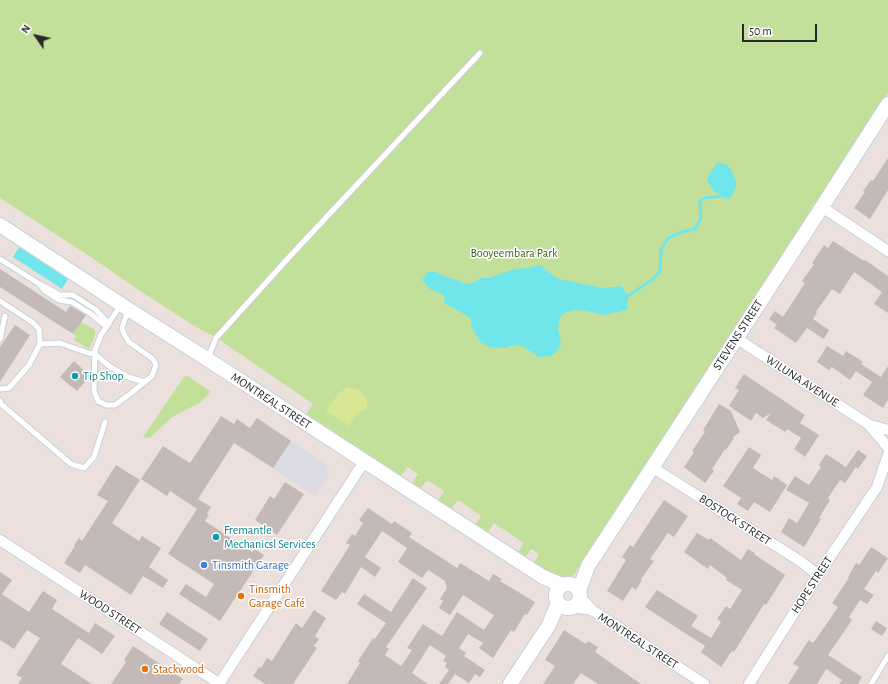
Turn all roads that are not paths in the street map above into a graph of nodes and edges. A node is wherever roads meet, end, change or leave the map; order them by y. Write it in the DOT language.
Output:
graph roads {
  1 [pos="480,53"];
  2 [pos="888,104"];
  3 [pos="822,207"];
  4 [pos="0,225"];
  5 [pos="888,251"];
  6 [pos="0,259"];
  7 [pos="0,301"];
  8 [pos="125,307"];
  9 [pos="10,308"];
  10 [pos="5,316"];
  11 [pos="0,323"];
  12 [pos="108,326"];
  13 [pos="736,338"];
  14 [pos="0,340"];
  15 [pos="40,344"];
  16 [pos="95,354"];
  17 [pos="207,359"];
  18 [pos="145,382"];
  19 [pos="0,389"];
  20 [pos="0,401"];
  21 [pos="105,422"];
  22 [pos="868,424"];
  23 [pos="888,430"];
  24 [pos="888,448"];
  25 [pos="888,456"];
  26 [pos="364,462"];
  27 [pos="652,467"];
  28 [pos="888,476"];
  29 [pos="877,487"];
  30 [pos="0,540"];
  31 [pos="818,575"];
  32 [pos="568,596"];
  33 [pos="888,656"];
  34 [pos="219,684"];
  35 [pos="510,684"];
  36 [pos="704,684"];
  37 [pos="749,684"];
  38 [pos="871,684"];
  1 -- 17 [label="lane"];
  2 -- 3 [label="street, STEVENS STREET"];
  3 -- 5 [label="street"];
  3 -- 13 [label="street, STEVENS STREET"];
  4 -- 8 [label="street, MONTREAL STREET"];
  6 -- 12 [label="lane"];
  7 -- 9 [label="lane"];
  8 -- 12 [label="lane"];
  8 -- 17 [label="street, MONTREAL STREET"];
  8 -- 18 [label="lane"];
  9 -- 10 [label="lane"];
  9 -- 15 [label="lane"];
  10 -- 11 [label="lane"];
  10 -- 14 [label="lane"];
  12 -- 16 [label="lane"];
  13 -- 22 [label="street, WILUNA AVENUE"];
  13 -- 27 [label="street, STEVENS STREET"];
  15 -- 16 [label="lane"];
  15 -- 19 [label="lane"];
  16 -- 18 [label="lane"];
  16 -- 18 [label="lane"];
  17 -- 26 [label="street, MONTREAL STREET"];
  20 -- 21 [label="lane"];
  22 -- 23 [label="street, WILUNA AVENUE"];
  22 -- 24 [label="street, WILUNA AVENUE"];
  25 -- 29 [label="street, HOPE STREET"];
  26 -- 32 [label="street, MONTREAL STREET"];
  26 -- 34 [label="street"];
  27 -- 31 [label="street, BOSTOCK STREET"];
  27 -- 32 [label="street, STEVENS STREET"];
  28 -- 29 [label="street, HOPE STREET"];
  29 -- 31 [label="street, HOPE STREET"];
  30 -- 34 [label="street, WOOD STREET"];
  31 -- 37 [label="street, HOPE STREET"];
  32 -- 35 [label="street, STEVENS STREET"];
  32 -- 36 [label="street, MONTREAL STREET"];
  33 -- 38 [label="lane"];
}
